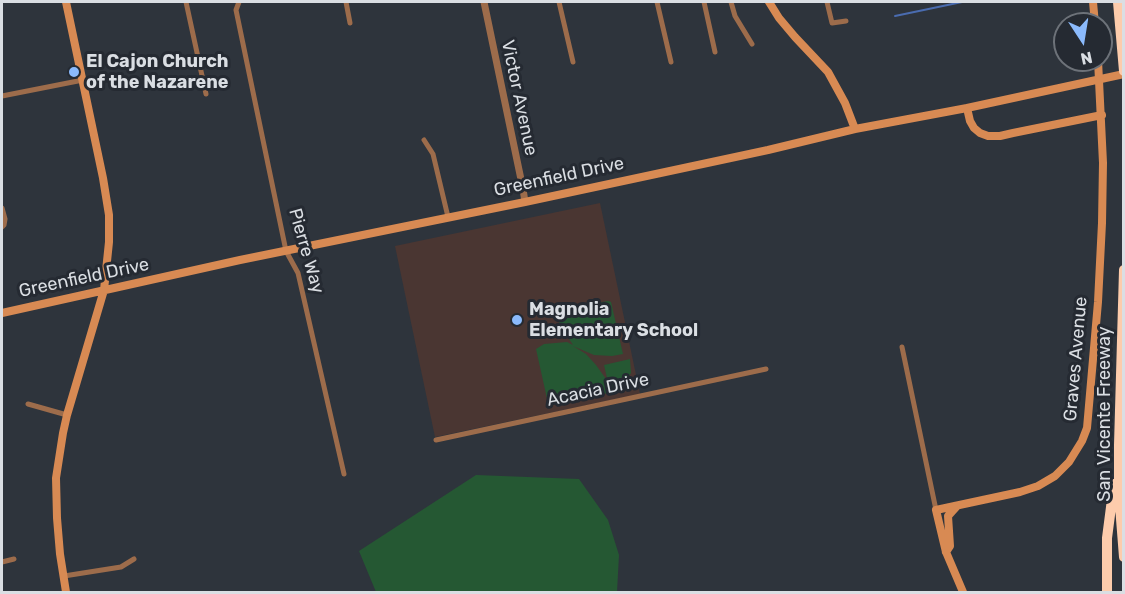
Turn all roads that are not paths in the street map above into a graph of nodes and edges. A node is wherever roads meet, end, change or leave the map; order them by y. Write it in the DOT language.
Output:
graph roads {
  1 [pos="66,2"];
  2 [pos="186,2"];
  3 [pos="238,2"];
  4 [pos="346,2"];
  5 [pos="484,2"];
  6 [pos="559,2"];
  7 [pos="657,2"];
  8 [pos="704,2"];
  9 [pos="731,2"];
  10 [pos="769,2"];
  11 [pos="827,2"];
  12 [pos="1118,2"];
  13 [pos="846,21"];
  14 [pos="350,23"];
  15 [pos="752,44"];
  16 [pos="715,52"];
  17 [pos="573,62"];
  18 [pos="671,62"];
  19 [pos="1099,72"];
  20 [pos="1124,73"];
  21 [pos="83,80"];
  22 [pos="206,94"];
  23 [pos="2,96"];
  24 [pos="967,108"];
  25 [pos="1102,115"];
  26 [pos="855,129"];
  27 [pos="424,140"];
  28 [pos="525,202"];
  29 [pos="2,208"];
  30 [pos="448,217"];
  31 [pos="2,227"];
  32 [pos="286,251"];
  33 [pos="1124,270"];
  34 [pos="104,290"];
  35 [pos="2,313"];
  36 [pos="902,347"];
  37 [pos="766,369"];
  38 [pos="28,404"];
  39 [pos="67,415"];
  40 [pos="436,440"];
  41 [pos="1119,445"];
  42 [pos="344,474"];
  43 [pos="957,506"];
  44 [pos="936,510"];
  45 [pos="946,552"];
  46 [pos="1124,557"];
  47 [pos="14,559"];
  48 [pos="134,560"];
  49 [pos="2,562"];
  50 [pos="64,576"];
  51 [pos="66,592"];
  52 [pos="963,592"];
  53 [pos="1107,592"];
  1 -- 21 [label="main road"];
  2 -- 22 [label="street"];
  3 -- 32 [label="street, Pierre Way"];
  4 -- 14 [label="street"];
  5 -- 28 [label="street, Victor Avenue"];
  6 -- 17 [label="street"];
  7 -- 18 [label="street"];
  8 -- 16 [label="street"];
  9 -- 15 [label="street"];
  10 -- 26 [label="main road"];
  11 -- 13 [label="street"];
  12 -- 20 [label="highway"];
  19 -- 25 [label="main road, Graves Avenue"];
  20 -- 24 [label="main road, Greenfield Drive"];
  21 -- 23 [label="street"];
  21 -- 34 [label="main road"];
  24 -- 25 [label="main road"];
  24 -- 26 [label="main road, Greenfield Drive"];
  25 -- 43 [label="main road, Graves Avenue"];
  26 -- 28 [label="main road, Greenfield Drive"];
  27 -- 30 [label="street"];
  28 -- 30 [label="main road, Greenfield Drive"];
  29 -- 31 [label="street"];
  30 -- 32 [label="main road, Greenfield Drive"];
  32 -- 34 [label="main road, Greenfield Drive"];
  32 -- 42 [label="street, Pierre Way"];
  33 -- 41 [label="highway, San Vicente Freeway"];
  34 -- 35 [label="main road, Greenfield Drive"];
  34 -- 39 [label="main road"];
  36 -- 44 [label="street"];
  37 -- 40 [label="street, Acacia Drive"];
  38 -- 39 [label="street"];
  39 -- 50 [label="main road"];
  41 -- 46 [label="highway, San Vicente Freeway"];
  41 -- 53 [label="highway"];
  43 -- 44 [label="main road, Graves Avenue"];
  43 -- 45 [label="main road"];
  44 -- 45 [label="main road"];
  45 -- 52 [label="main road"];
  47 -- 49 [label="street"];
  48 -- 50 [label="street"];
  50 -- 51 [label="main road"];
}
